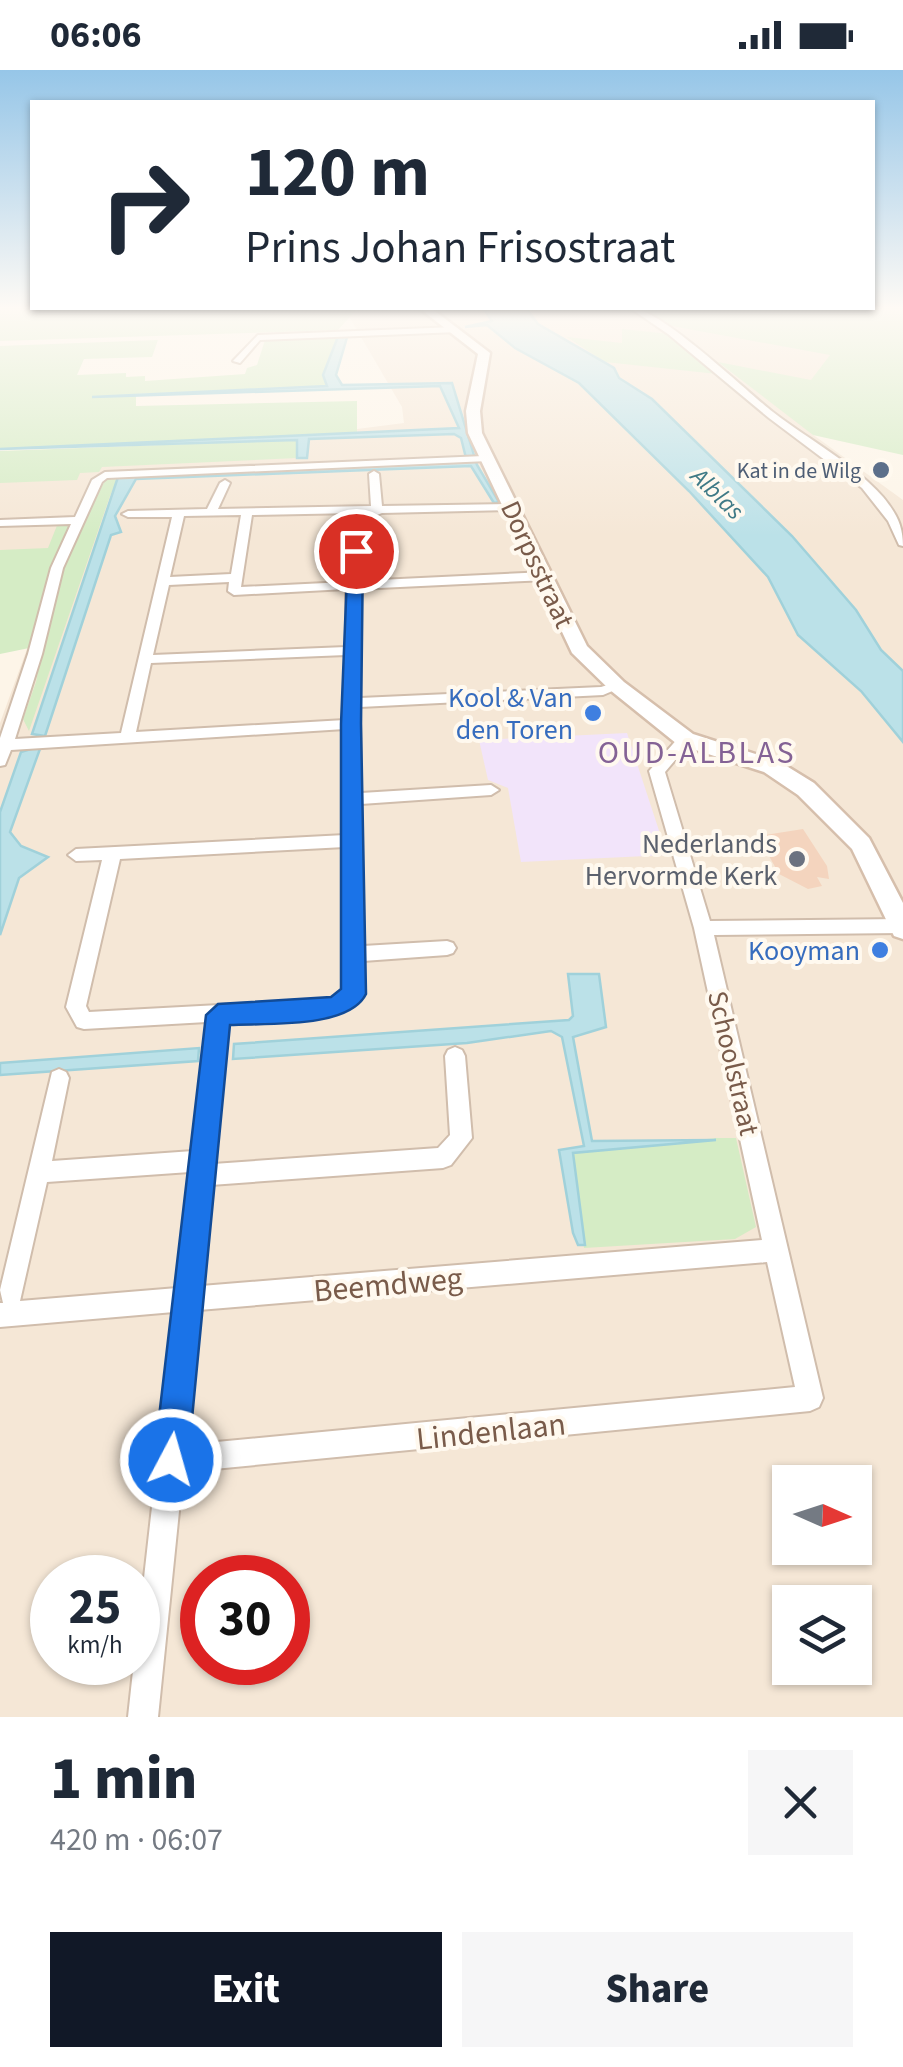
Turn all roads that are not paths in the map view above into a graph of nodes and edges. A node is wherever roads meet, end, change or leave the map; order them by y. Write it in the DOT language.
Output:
graph roads {
  1 [pos="480,383"];
  2 [pos="733,383"];
  3 [pos="484,459"];
  4 [pos="374,474"];
  5 [pos="226,482"];
  6 [pos="512,507"];
  7 [pos="369,511"];
  8 [pos="179,512"];
  9 [pos="211,512"];
  10 [pos="247,512"];
  11 [pos="128,514"];
  12 [pos="79,520"];
  13 [pos="0,524"];
  14 [pos="903,542"];
  15 [pos="547,576"];
  16 [pos="236,578"];
  17 [pos="163,581"];
  18 [pos="352,583"];
  19 [pos="353,651"];
  20 [pos="145,659"];
  21 [pos="617,686"];
  22 [pos="354,703"];
  23 [pos="351,724"];
  24 [pos="128,735"];
  25 [pos="685,740"];
  26 [pos="6,745"];
  27 [pos="0,762"];
  28 [pos="491,790"];
  29 [pos="352,799"];
  30 [pos="353,841"];
  31 [pos="76,855"];
  32 [pos="112,855"];
  33 [pos="901,922"];
  34 [pos="703,928"];
  35 [pos="447,948"];
  36 [pos="355,954"];
  37 [pos="218,1015"];
  38 [pos="455,1056"];
  39 [pos="58,1078"];
  40 [pos="202,1168"];
  41 [pos="38,1172"];
  42 [pos="776,1250"];
  43 [pos="188,1302"];
  44 [pos="6,1304"];
  45 [pos="810,1398"];
  46 [pos="171,1460"];
  47 [pos="144,1717"];
  1 -- 3 [label="street, Dorpsstraat"];
  2 -- 14 [label="street"];
  3 -- 6 [label="street, Dorpsstraat"];
  3 -- 12 [label="street"];
  4 -- 7 [label="street"];
  5 -- 9 [label="street"];
  6 -- 7 [label="street"];
  6 -- 15 [label="street, Dorpsstraat"];
  7 -- 10 [label="street"];
  7 -- 18 [label="street"];
  8 -- 9 [label="street"];
  8 -- 11 [label="street"];
  8 -- 17 [label="street"];
  9 -- 10 [label="street"];
  10 -- 16 [label="street"];
  12 -- 13 [label="street"];
  12 -- 26 [label="street"];
  15 -- 18 [label="street"];
  15 -- 21 [label="street, Dorpsstraat"];
  16 -- 17 [label="street"];
  16 -- 18 [label="street"];
  17 -- 20 [label="street"];
  18 -- 19 [label="street"];
  19 -- 20 [label="street"];
  19 -- 22 [label="street"];
  20 -- 24 [label="street"];
  21 -- 22 [label="street"];
  21 -- 25 [label="street, Dorpsstraat"];
  22 -- 23 [label="street"];
  23 -- 24 [label="street"];
  23 -- 29 [label="street"];
  24 -- 26 [label="street"];
  25 -- 33 [label="street, Dorpsstraat"];
  25 -- 34 [label="street, Schoolstraat"];
  26 -- 27 [label="street"];
  28 -- 29 [label="street"];
  29 -- 30 [label="street"];
  30 -- 32 [label="street"];
  30 -- 36 [label="street"];
  31 -- 32 [label="street"];
  32 -- 37 [label="street"];
  33 -- 34 [label="street"];
  34 -- 42 [label="street, Schoolstraat"];
  35 -- 36 [label="street"];
  36 -- 37 [label="street"];
  37 -- 40 [label="street"];
  38 -- 40 [label="street"];
  39 -- 41 [label="street"];
  40 -- 41 [label="street"];
  40 -- 43 [label="street"];
  41 -- 44 [label="street"];
  42 -- 43 [label="street, Beemdweg"];
  42 -- 45 [label="street, Schoolstraat"];
  43 -- 44 [label="street, Beemdweg"];
  43 -- 46 [label="street"];
  45 -- 46 [label="street, Lindenlaan"];
  46 -- 47 [label="street"];
}
